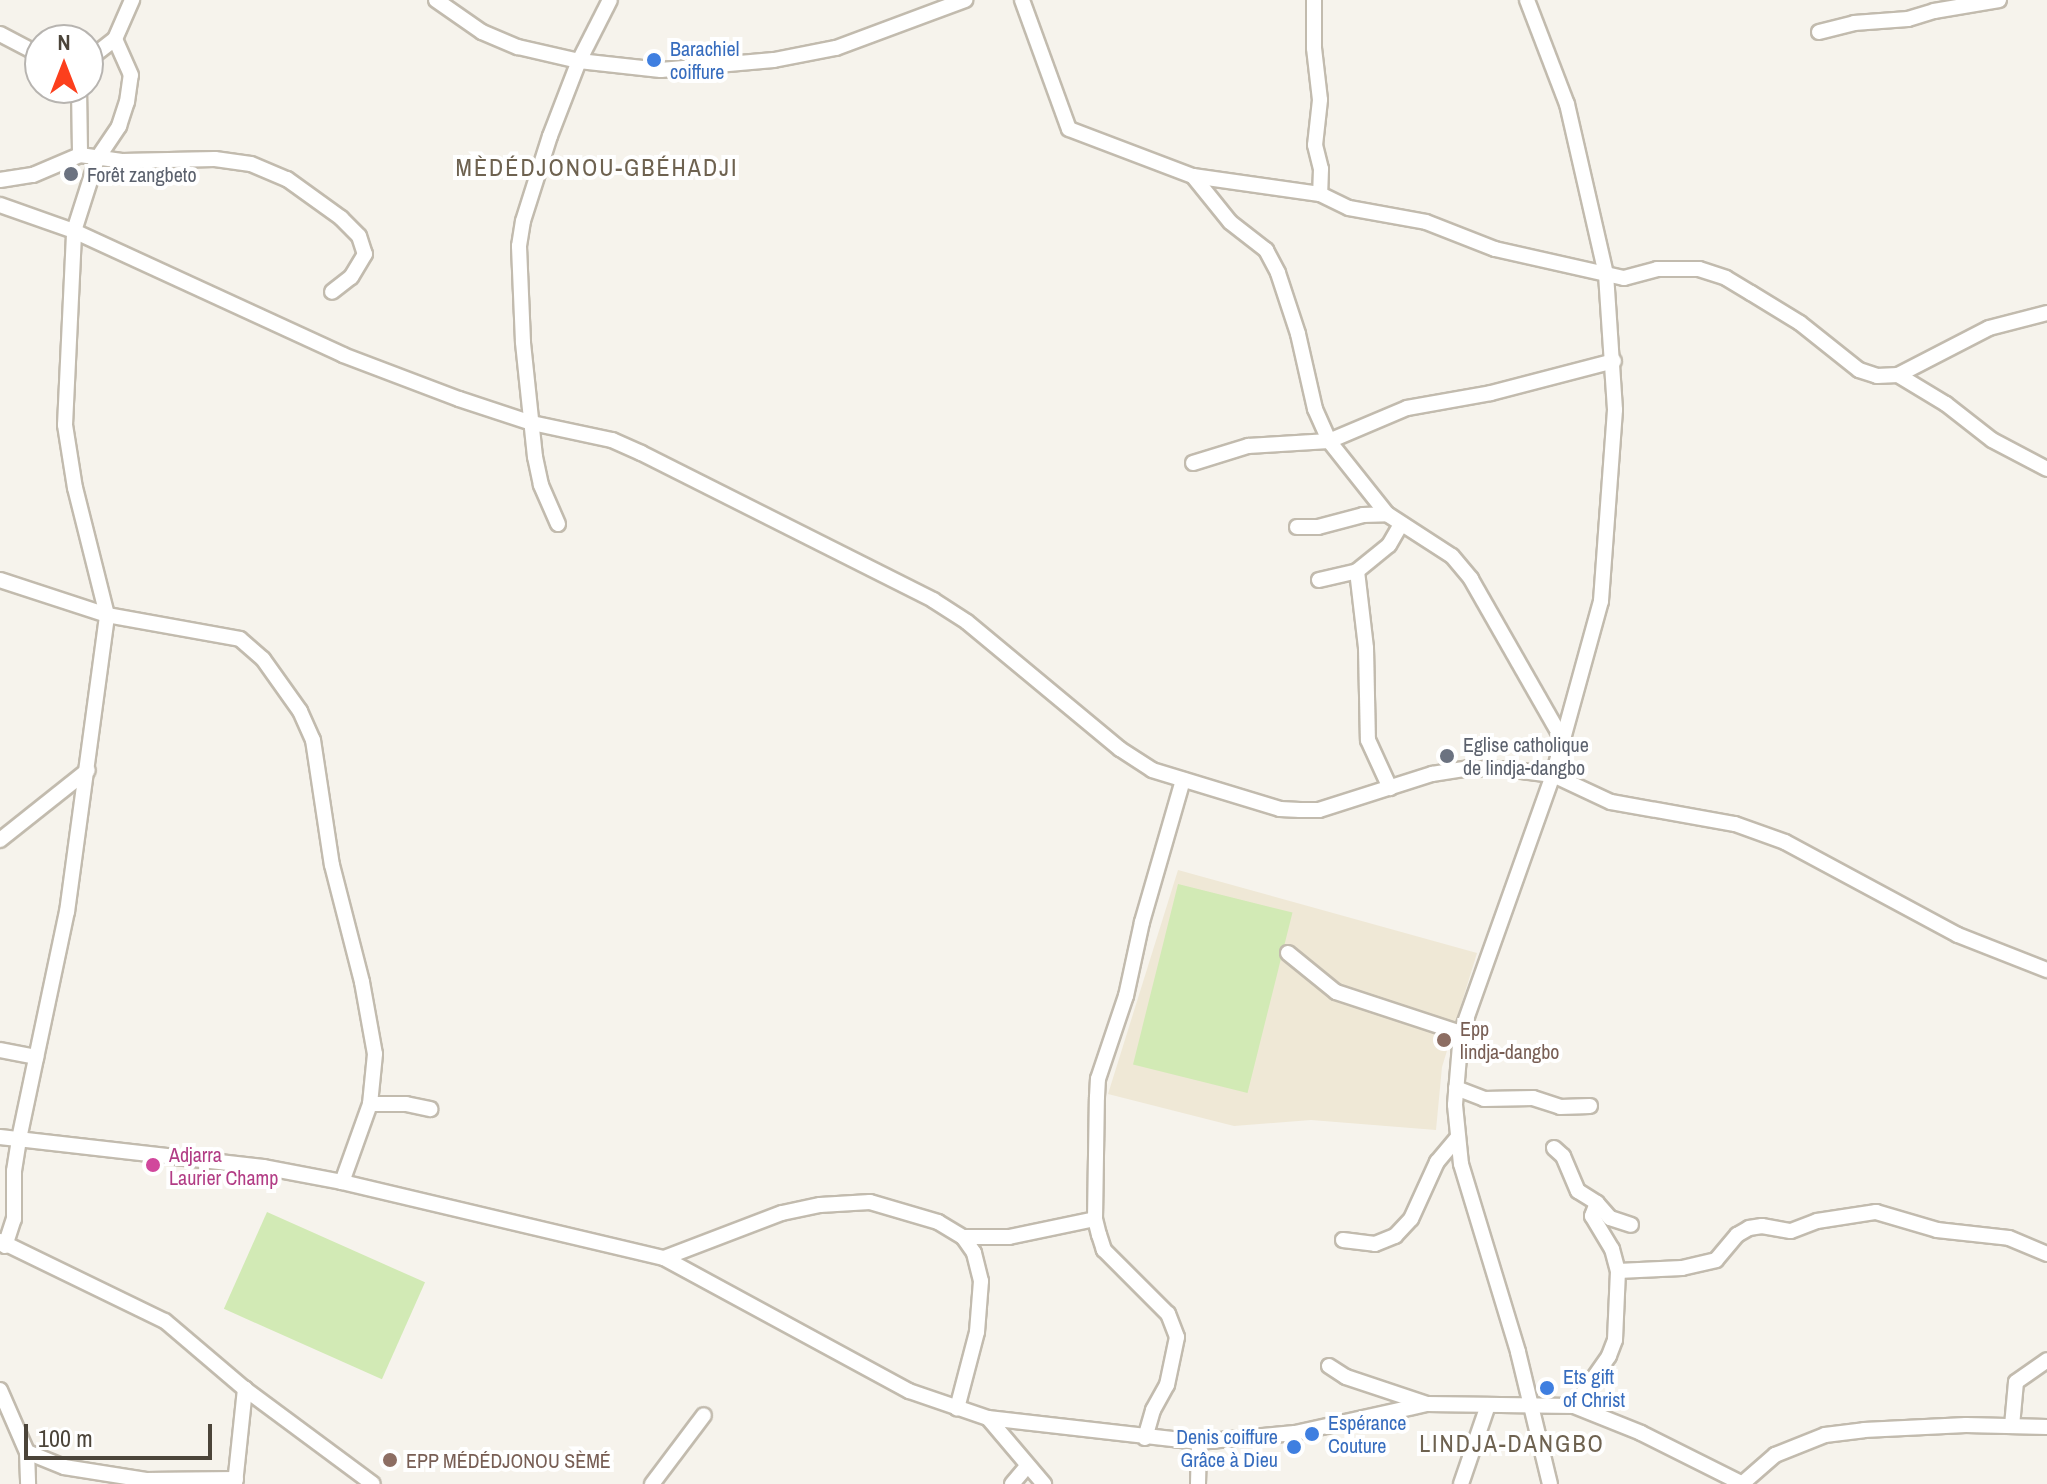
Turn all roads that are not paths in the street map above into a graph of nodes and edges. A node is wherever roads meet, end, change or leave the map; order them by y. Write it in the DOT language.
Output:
graph roads {
  1 [pos="132,0"];
  2 [pos="436,0"];
  3 [pos="610,0"];
  4 [pos="965,0"];
  5 [pos="1022,0"];
  6 [pos="1314,0"];
  7 [pos="1527,0"];
  8 [pos="1999,0"];
  9 [pos="1819,32"];
  10 [pos="0,34"];
  11 [pos="115,39"];
  12 [pos="24,47"];
  13 [pos="104,48"];
  14 [pos="579,61"];
  15 [pos="79,104"];
  16 [pos="80,155"];
  17 [pos="97,159"];
  18 [pos="1193,176"];
  19 [pos="0,180"];
  20 [pos="1320,194"];
  21 [pos="0,205"];
  22 [pos="74,231"];
  23 [pos="1606,274"];
  24 [pos="332,292"];
  25 [pos="2047,313"];
  26 [pos="1614,361"];
  27 [pos="1898,375"];
  28 [pos="532,423"];
  29 [pos="1329,441"];
  30 [pos="1193,463"];
  31 [pos="2047,469"];
  32 [pos="1387,514"];
  33 [pos="558,524"];
  34 [pos="1401,524"];
  35 [pos="1297,527"];
  36 [pos="1357,571"];
  37 [pos="0,580"];
  38 [pos="1319,580"];
  39 [pos="107,615"];
  40 [pos="1563,740"];
  41 [pos="88,770"];
  42 [pos="1553,775"];
  43 [pos="1183,780"];
  44 [pos="1390,788"];
  45 [pos="0,840"];
  46 [pos="1288,953"];
  47 [pos="2047,970"];
  48 [pos="1461,1033"];
  49 [pos="0,1050"];
  50 [pos="36,1057"];
  51 [pos="1456,1088"];
  52 [pos="370,1104"];
  53 [pos="1590,1106"];
  54 [pos="430,1109"];
  55 [pos="0,1137"];
  56 [pos="1457,1138"];
  57 [pos="19,1139"];
  58 [pos="1554,1148"];
  59 [pos="342,1182"];
  60 [pos="1597,1203"];
  61 [pos="1095,1219"];
  62 [pos="1631,1225"];
  63 [pos="963,1237"];
  64 [pos="1343,1240"];
  65 [pos="1,1242"];
  66 [pos="2047,1254"];
  67 [pos="664,1258"];
  68 [pos="1618,1271"];
  69 [pos="2047,1360"];
  70 [pos="1329,1366"];
  71 [pos="245,1389"];
  72 [pos="0,1390"];
  73 [pos="1427,1404"];
  74 [pos="1488,1405"];
  75 [pos="1532,1406"];
  76 [pos="1574,1406"];
  77 [pos="957,1408"];
  78 [pos="704,1415"];
  79 [pos="988,1418"];
  80 [pos="2012,1426"];
  81 [pos="2047,1427"];
  82 [pos="1145,1438"];
  83 [pos="1199,1442"];
  84 [pos="27,1452"];
  85 [pos="1027,1466"];
  86 [pos="236,1482"];
  87 [pos="28,1484"];
  88 [pos="373,1484"];
  89 [pos="652,1484"];
  90 [pos="1012,1484"];
  91 [pos="1044,1484"];
  92 [pos="1198,1484"];
  93 [pos="1461,1484"];
  94 [pos="1550,1484"];
  95 [pos="1743,1484"];
  1 -- 11 [label="street"];
  2 -- 14 [label="street"];
  3 -- 14 [label="street"];
  4 -- 14 [label="street"];
  5 -- 18 [label="street"];
  6 -- 20 [label="street"];
  7 -- 23 [label="street"];
  8 -- 9 [label="street"];
  10 -- 12 [label="street"];
  11 -- 13 [label="street"];
  11 -- 17 [label="street"];
  14 -- 28 [label="street"];
  15 -- 16 [label="street"];
  16 -- 17 [label="street"];
  16 -- 19 [label="street"];
  17 -- 22 [label="street"];
  17 -- 24 [label="street"];
  18 -- 20 [label="street"];
  18 -- 29 [label="street"];
  20 -- 23 [label="street"];
  21 -- 22 [label="street"];
  22 -- 28 [label="street"];
  22 -- 39 [label="street"];
  23 -- 26 [label="street"];
  23 -- 27 [label="street"];
  25 -- 27 [label="street"];
  26 -- 29 [label="street"];
  26 -- 40 [label="street"];
  27 -- 31 [label="street"];
  28 -- 33 [label="street"];
  28 -- 43 [label="street"];
  29 -- 30 [label="street"];
  29 -- 32 [label="street"];
  32 -- 34 [label="street"];
  32 -- 35 [label="street"];
  34 -- 36 [label="street"];
  34 -- 40 [label="street"];
  36 -- 38 [label="street"];
  36 -- 44 [label="street"];
  37 -- 39 [label="street"];
  39 -- 41 [label="street"];
  39 -- 52 [label="street"];
  40 -- 42 [label="street"];
  41 -- 45 [label="street"];
  41 -- 50 [label="street"];
  42 -- 44 [label="street"];
  42 -- 47 [label="street"];
  42 -- 48 [label="street"];
  43 -- 44 [label="street"];
  43 -- 61 [label="street"];
  46 -- 48 [label="street"];
  48 -- 51 [label="street"];
  49 -- 50 [label="street"];
  50 -- 57 [label="street"];
  51 -- 53 [label="street"];
  51 -- 56 [label="street"];
  52 -- 54 [label="street"];
  52 -- 59 [label="street"];
  55 -- 57 [label="street"];
  56 -- 64 [label="street"];
  56 -- 75 [label="street"];
  57 -- 59 [label="street"];
  57 -- 65 [label="street"];
  58 -- 60 [label="street"];
  59 -- 67 [label="street"];
  60 -- 62 [label="street"];
  60 -- 68 [label="street"];
  61 -- 63 [label="street"];
  61 -- 82 [label="street"];
  63 -- 67 [label="street"];
  63 -- 77 [label="street"];
  65 -- 71 [label="street"];
  66 -- 68 [label="street"];
  67 -- 77 [label="street"];
  68 -- 76 [label="street"];
  69 -- 80 [label="street"];
  70 -- 73 [label="street"];
  71 -- 86 [label="street"];
  71 -- 88 [label="street"];
  72 -- 84 [label="street"];
  73 -- 74 [label="street"];
  73 -- 83 [label="street"];
  74 -- 75 [label="street"];
  74 -- 93 [label="street"];
  75 -- 76 [label="street"];
  75 -- 94 [label="street"];
  76 -- 95 [label="street"];
  77 -- 79 [label="street"];
  78 -- 89 [label="street"];
  79 -- 82 [label="street"];
  79 -- 85 [label="street"];
  80 -- 81 [label="street"];
  80 -- 95 [label="street"];
  82 -- 83 [label="street"];
  83 -- 92 [label="street"];
  84 -- 86 [label="street"];
  84 -- 87 [label="street"];
  85 -- 90 [label="street"];
  85 -- 91 [label="street"];
}
